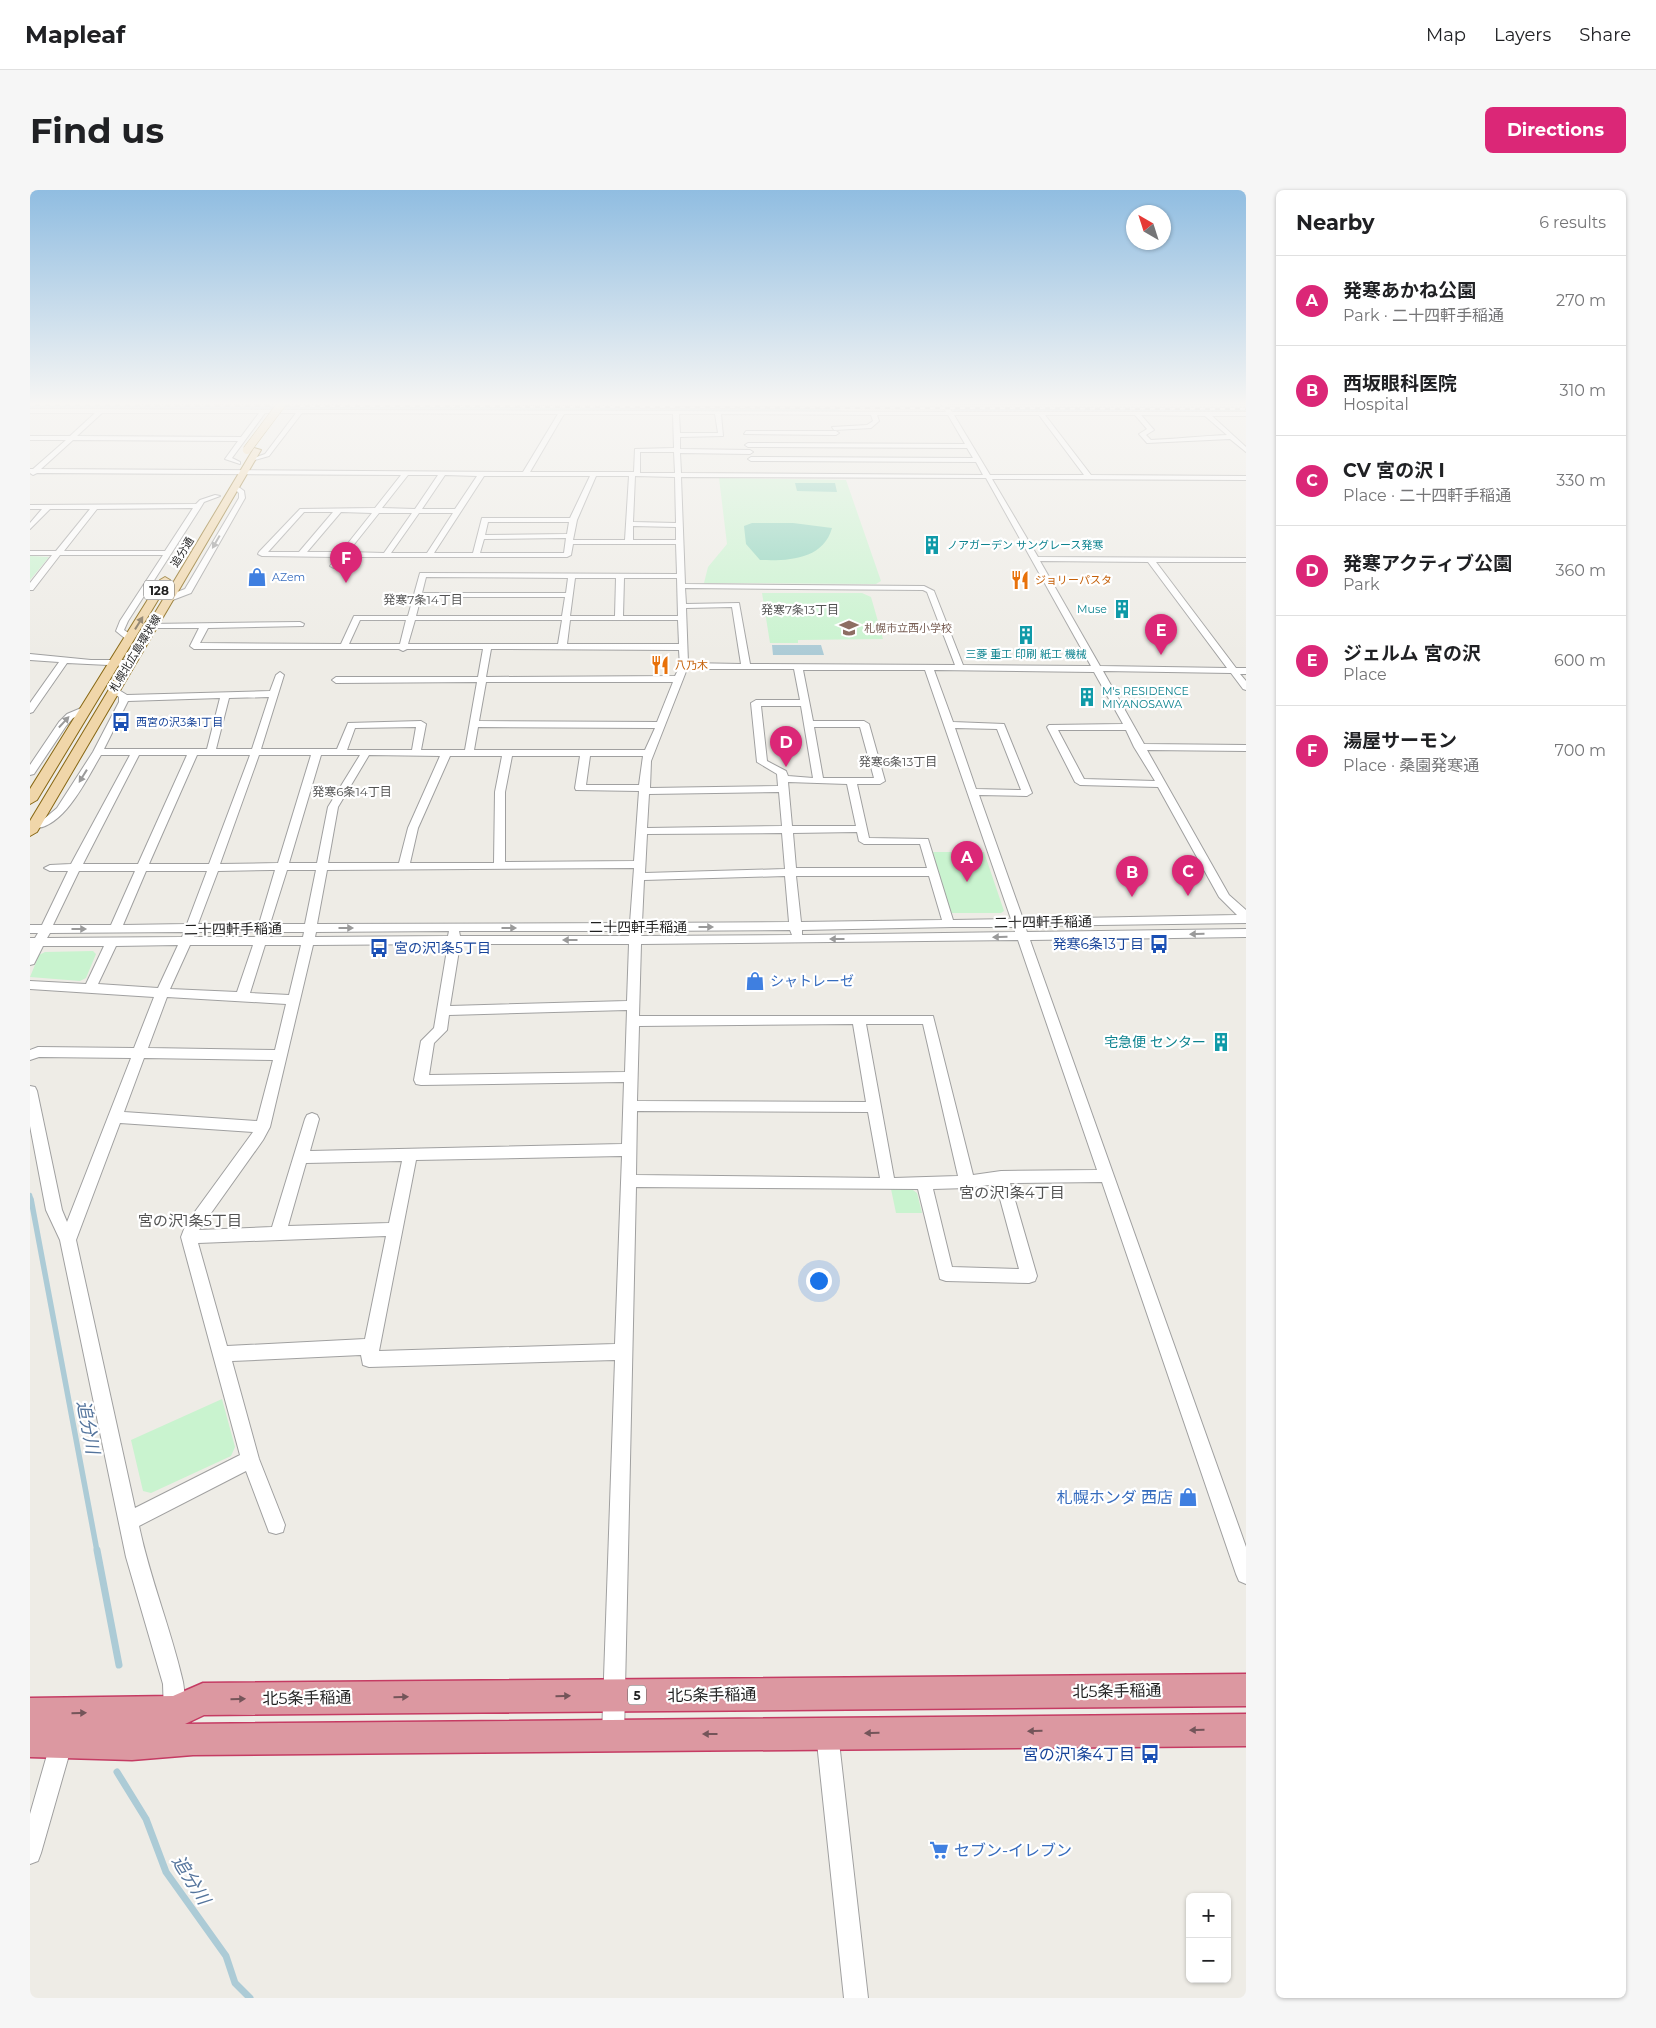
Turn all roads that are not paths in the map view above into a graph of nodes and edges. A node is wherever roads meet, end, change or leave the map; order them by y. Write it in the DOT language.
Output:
graph roads {
  1 [pos="226,486"];
  2 [pos="395,486"];
  3 [pos="434,486"];
  4 [pos="474,486"];
  5 [pos="588,486"];
  6 [pos="633,486"];
  7 [pos="678,486"];
  8 [pos="992,486"];
  9 [pos="224,489"];
  10 [pos="198,506"];
  11 [pos="30,507"];
  12 [pos="48,507"];
  13 [pos="95,507"];
  14 [pos="339,510"];
  15 [pos="376,510"];
  16 [pos="416,511"];
  17 [pos="458,511"];
  18 [pos="573,520"];
  19 [pos="201,521"];
  20 [pos="629,524"];
  21 [pos="679,525"];
  22 [pos="30,527"];
  23 [pos="480,537"];
  24 [pos="569,539"];
  25 [pos="629,542"];
  26 [pos="679,542"];
  27 [pos="30,553"];
  28 [pos="58,553"];
  29 [pos="168,554"];
  30 [pos="301,554"];
  31 [pos="342,554"];
  32 [pos="386,555"];
  33 [pos="429,555"];
  34 [pos="476,555"];
  35 [pos="1035,559"];
  36 [pos="1150,559"];
  37 [pos="1246,560"];
  38 [pos="334,566"];
  39 [pos="170,571"];
  40 [pos="572,574"];
  41 [pos="620,576"];
  42 [pos="680,581"];
  43 [pos="30,588"];
  44 [pos="570,594"];
  45 [pos="417,595"];
  46 [pos="682,612"];
  47 [pos="412,617"];
  48 [pos="568,618"];
  49 [pos="619,618"];
  50 [pos="205,625"];
  51 [pos="152,626"];
  52 [pos="297,631"];
  53 [pos="130,638"];
  54 [pos="344,646"];
  55 [pos="562,647"];
  56 [pos="403,648"];
  57 [pos="488,648"];
  58 [pos="683,648"];
  59 [pos="30,657"];
  60 [pos="64,661"];
  61 [pos="114,663"];
  62 [pos="129,663"];
  63 [pos="684,666"];
  64 [pos="746,667"];
  65 [pos="798,667"];
  66 [pos="928,668"];
  67 [pos="960,668"];
  68 [pos="1095,669"];
  69 [pos="1234,671"];
  70 [pos="1246,671"];
  71 [pos="280,675"];
  72 [pos="482,678"];
  73 [pos="677,679"];
  74 [pos="336,680"];
  75 [pos="1246,686"];
  76 [pos="118,694"];
  77 [pos="275,694"];
  78 [pos="225,695"];
  79 [pos="805,703"];
  80 [pos="86,709"];
  81 [pos="30,710"];
  82 [pos="472,724"];
  83 [pos="809,724"];
  84 [pos="660,725"];
  85 [pos="949,725"];
  86 [pos="1128,727"];
  87 [pos="1140,747"];
  88 [pos="1246,748"];
  89 [pos="194,751"];
  90 [pos="210,751"];
  91 [pos="256,751"];
  92 [pos="98,752"];
  93 [pos="136,752"];
  94 [pos="469,752"];
  95 [pos="508,752"];
  96 [pos="30,753"];
  97 [pos="42,753"];
  98 [pos="317,753"];
  99 [pos="341,753"];
  100 [pos="366,753"];
  101 [pos="416,753"];
  102 [pos="446,753"];
  103 [pos="585,753"];
  104 [pos="649,753"];
  105 [pos="30,772"];
  106 [pos="819,781"];
  107 [pos="852,782"];
  108 [pos="783,784"];
  109 [pos="1160,784"];
  110 [pos="645,790"];
  111 [pos="973,792"];
  112 [pos="30,800"];
  113 [pos="32,829"];
  114 [pos="787,829"];
  115 [pos="861,829"];
  116 [pos="641,831"];
  117 [pos="214,866"];
  118 [pos="499,866"];
  119 [pos="144,867"];
  120 [pos="404,867"];
  121 [pos="50,868"];
  122 [pos="75,868"];
  123 [pos="282,868"];
  124 [pos="321,868"];
  125 [pos="639,870"];
  126 [pos="791,872"];
  127 [pos="933,872"];
  128 [pos="1246,918"];
  129 [pos="949,925"];
  130 [pos="795,926"];
  131 [pos="30,929"];
  132 [pos="46,929"];
  133 [pos="1021,929"];
  134 [pos="1246,933"];
  135 [pos="454,934"];
  136 [pos="635,934"];
  137 [pos="114,935"];
  138 [pos="262,935"];
  139 [pos="309,935"];
  140 [pos="187,936"];
  141 [pos="798,939"];
  142 [pos="35,942"];
  143 [pos="30,961"];
  144 [pos="30,985"];
  145 [pos="90,989"];
  146 [pos="162,993"];
  147 [pos="242,997"];
  148 [pos="293,1000"];
  149 [pos="633,1005"];
  150 [pos="442,1011"];
  151 [pos="859,1020"];
  152 [pos="633,1021"];
  153 [pos="139,1054"];
  154 [pos="30,1055"];
  155 [pos="280,1055"];
  156 [pos="631,1077"];
  157 [pos="30,1091"];
  158 [pos="630,1106"];
  159 [pos="874,1107"];
  160 [pos="115,1117"];
  161 [pos="312,1119"];
  162 [pos="263,1127"];
  163 [pos="629,1150"];
  164 [pos="410,1154"];
  165 [pos="302,1157"];
  166 [pos="1107,1176"];
  167 [pos="1001,1177"];
  168 [pos="628,1181"];
  169 [pos="967,1182"];
  170 [pos="924,1183"];
  171 [pos="888,1184"];
  172 [pos="394,1229"];
  173 [pos="278,1234"];
  174 [pos="189,1237"];
  175 [pos="68,1240"];
  176 [pos="371,1347"];
  177 [pos="622,1352"];
  178 [pos="220,1354"];
  179 [pos="250,1459"];
  180 [pos="128,1521"];
  181 [pos="276,1525"];
  182 [pos="1246,1574"];
  183 [pos="1246,1690"];
  184 [pos="613,1695"];
  185 [pos="174,1712"];
  186 [pos="30,1714"];
  187 [pos="1246,1730"];
  188 [pos="827,1734"];
  189 [pos="612,1735"];
  190 [pos="30,1741"];
  191 [pos="62,1741"];
  192 [pos="165,1744"];
  193 [pos="30,1853"];
  194 [pos="856,1998"];
  1 -- 9 [label="main road, 追分通 / 128"];
  2 -- 15 [label="street"];
  3 -- 16 [label="street"];
  4 -- 17 [label="street"];
  5 -- 18 [label="street"];
  6 -- 20 [label="street"];
  7 -- 21 [label="street"];
  8 -- 35 [label="street"];
  9 -- 10 [label="street"];
  9 -- 19 [label="main road, 追分通 / 128"];
  9 -- 51 [label="main road, 札幌北広島環状線 / 128, one-way"];
  10 -- 13 [label="street"];
  10 -- 29 [label="street"];
  11 -- 12 [label="street"];
  12 -- 13 [label="street"];
  12 -- 22 [label="street"];
  13 -- 28 [label="street"];
  14 -- 15 [label="street"];
  14 -- 30 [label="street"];
  14 -- 30 [label="street"];
  15 -- 16 [label="street"];
  15 -- 31 [label="street"];
  16 -- 17 [label="street"];
  16 -- 32 [label="street"];
  17 -- 33 [label="street"];
  18 -- 23 [label="street"];
  18 -- 24 [label="street"];
  20 -- 21 [label="street"];
  20 -- 25 [label="street"];
  21 -- 26 [label="street"];
  23 -- 24 [label="street"];
  23 -- 34 [label="street"];
  24 -- 25 [label="street"];
  24 -- 34 [label="street"];
  25 -- 26 [label="street"];
  26 -- 42 [label="street"];
  27 -- 28 [label="street"];
  28 -- 29 [label="street"];
  28 -- 43 [label="street"];
  29 -- 53 [label="street"];
  30 -- 31 [label="street"];
  31 -- 32 [label="street"];
  31 -- 38 [label="street"];
  32 -- 33 [label="street"];
  33 -- 34 [label="street"];
  35 -- 36 [label="street"];
  35 -- 68 [label="street"];
  36 -- 37 [label="street"];
  36 -- 69 [label="street"];
  53 -- 39 [label="main road, 追分通 / 128, one-way"];
  40 -- 41 [label="street"];
  40 -- 44 [label="street"];
  40 -- 45 [label="street"];
  41 -- 42 [label="street"];
  41 -- 49 [label="street"];
  42 -- 46 [label="street"];
  42 -- 67 [label="street"];
  44 -- 45 [label="street"];
  44 -- 48 [label="street"];
  45 -- 47 [label="street"];
  46 -- 49 [label="street"];
  46 -- 58 [label="street"];
  46 -- 64 [label="street"];
  47 -- 48 [label="street"];
  47 -- 54 [label="street"];
  47 -- 56 [label="street"];
  48 -- 49 [label="street"];
  48 -- 55 [label="street"];
  50 -- 51 [label="street"];
  50 -- 52 [label="street"];
  50 -- 52 [label="street"];
  51 -- 62 [label="main road, 札幌北広島環状線 / 128"];
  52 -- 54 [label="street"];
  53 -- 61 [label="main road, 追分通 / 128"];
  54 -- 56 [label="street"];
  55 -- 57 [label="street"];
  55 -- 58 [label="street"];
  56 -- 57 [label="street"];
  57 -- 72 [label="street"];
  58 -- 63 [label="street"];
  59 -- 60 [label="street"];
  60 -- 61 [label="street"];
  60 -- 81 [label="street"];
  61 -- 62 [label="street"];
  61 -- 80 [label="main road, 追分通 / 128"];
  62 -- 76 [label="main road, 札幌北広島環状線 / 128"];
  63 -- 64 [label="street"];
  63 -- 73 [label="street"];
  64 -- 65 [label="street"];
  65 -- 66 [label="street"];
  65 -- 79 [label="street"];
  66 -- 67 [label="street"];
  66 -- 85 [label="street"];
  67 -- 68 [label="street"];
  68 -- 69 [label="street"];
  68 -- 86 [label="street"];
  69 -- 70 [label="street"];
  69 -- 75 [label="street"];
  71 -- 77 [label="street"];
  72 -- 73 [label="street"];
  72 -- 74 [label="street"];
  72 -- 82 [label="street"];
  73 -- 84 [label="street"];
  76 -- 78 [label="street"];
  76 -- 92 [label="street"];
  76 -- 113 [label="main road, 札幌北広島環状線 / 128"];
  77 -- 78 [label="street"];
  77 -- 91 [label="street"];
  78 -- 90 [label="street"];
  79 -- 83 [label="street"];
  79 -- 108 [label="street"];
  97 -- 80 [label="street, one-way"];
  80 -- 112 [label="main road, 128"];
  82 -- 84 [label="street"];
  82 -- 94 [label="street"];
  83 -- 106 [label="street"];
  83 -- 107 [label="street"];
  84 -- 104 [label="street"];
  85 -- 111 [label="street"];
  85 -- 111 [label="street"];
  86 -- 87 [label="street"];
  86 -- 109 [label="street"];
  87 -- 88 [label="street"];
  87 -- 109 [label="street"];
  89 -- 90 [label="street"];
  89 -- 93 [label="street"];
  89 -- 119 [label="street"];
  90 -- 91 [label="street"];
  91 -- 98 [label="street"];
  91 -- 117 [label="street"];
  92 -- 93 [label="street"];
  92 -- 113 [label="street, one-way"];
  93 -- 122 [label="street"];
  94 -- 95 [label="street"];
  94 -- 102 [label="street"];
  95 -- 103 [label="street"];
  95 -- 118 [label="street"];
  96 -- 97 [label="street"];
  97 -- 105 [label="street"];
  98 -- 99 [label="street"];
  98 -- 123 [label="street"];
  99 -- 100 [label="street"];
  99 -- 101 [label="street"];
  100 -- 101 [label="street"];
  100 -- 124 [label="street"];
  101 -- 102 [label="street"];
  102 -- 120 [label="street"];
  103 -- 104 [label="street"];
  103 -- 110 [label="street"];
  104 -- 110 [label="street"];
  106 -- 107 [label="street"];
  106 -- 108 [label="street"];
  107 -- 115 [label="street"];
  108 -- 110 [label="street"];
  108 -- 114 [label="street"];
  109 -- 128 [label="street"];
  110 -- 116 [label="street"];
  111 -- 133 [label="street"];
  114 -- 115 [label="street"];
  114 -- 116 [label="street"];
  114 -- 126 [label="street"];
  115 -- 127 [label="street"];
  116 -- 125 [label="street"];
  117 -- 119 [label="street"];
  117 -- 123 [label="street"];
  117 -- 140 [label="street"];
  118 -- 120 [label="street"];
  118 -- 125 [label="street"];
  119 -- 122 [label="street"];
  119 -- 137 [label="street"];
  120 -- 124 [label="street"];
  121 -- 122 [label="street"];
  122 -- 132 [label="street"];
  123 -- 124 [label="street"];
  123 -- 138 [label="street"];
  124 -- 139 [label="street"];
  125 -- 126 [label="street"];
  125 -- 136 [label="street"];
  126 -- 127 [label="street"];
  126 -- 130 [label="street"];
  127 -- 129 [label="street"];
  128 -- 133 [label="street, 二十四軒手稲通"];
  129 -- 130 [label="street, 二十四軒手稲通"];
  129 -- 133 [label="street, 二十四軒手稲通"];
  136 -- 130 [label="street, 二十四軒手稲通, one-way"];
  130 -- 141 [label="street"];
  131 -- 132 [label="street, 二十四軒手稲通"];
  132 -- 137 [label="street, 二十四軒手稲通, one-way"];
  132 -- 142 [label="street"];
  134 -- 133 [label="street, 二十四軒手稲通, one-way"];
  133 -- 141 [label="street, 二十四軒手稲通, one-way"];
  133 -- 166 [label="street"];
  135 -- 136 [label="street, 二十四軒手稲通"];
  135 -- 139 [label="street, 二十四軒手稲通"];
  135 -- 150 [label="street"];
  136 -- 141 [label="street, 二十四軒手稲通"];
  136 -- 149 [label="street"];
  137 -- 140 [label="street, 二十四軒手稲通"];
  137 -- 142 [label="street, 二十四軒手稲通"];
  137 -- 145 [label="street"];
  138 -- 139 [label="street, 二十四軒手稲通"];
  138 -- 140 [label="street, 二十四軒手稲通"];
  138 -- 147 [label="street"];
  139 -- 148 [label="street"];
  140 -- 146 [label="street"];
  142 -- 143 [label="street"];
  144 -- 145 [label="street"];
  145 -- 146 [label="street"];
  146 -- 147 [label="street"];
  146 -- 153 [label="street"];
  147 -- 148 [label="street"];
  148 -- 155 [label="street"];
  149 -- 150 [label="street"];
  149 -- 152 [label="street"];
  150 -- 156 [label="street"];
  151 -- 152 [label="street"];
  151 -- 159 [label="street"];
  151 -- 169 [label="street"];
  152 -- 156 [label="street"];
  153 -- 154 [label="street"];
  153 -- 155 [label="street"];
  153 -- 160 [label="street"];
  155 -- 162 [label="street"];
  156 -- 158 [label="street"];
  157 -- 175 [label="street"];
  158 -- 159 [label="street"];
  158 -- 163 [label="street"];
  159 -- 171 [label="street"];
  160 -- 162 [label="street"];
  160 -- 175 [label="street"];
  161 -- 165 [label="street"];
  162 -- 174 [label="street"];
  163 -- 164 [label="street"];
  163 -- 168 [label="street"];
  164 -- 165 [label="street"];
  164 -- 172 [label="street"];
  165 -- 173 [label="street"];
  166 -- 167 [label="street"];
  166 -- 182 [label="street"];
  167 -- 169 [label="street"];
  167 -- 170 [label="street"];
  168 -- 171 [label="street"];
  168 -- 177 [label="street"];
  169 -- 170 [label="street"];
  170 -- 171 [label="street"];
  172 -- 173 [label="street"];
  172 -- 176 [label="street"];
  173 -- 174 [label="street"];
  174 -- 178 [label="street"];
  175 -- 180 [label="street"];
  176 -- 177 [label="street"];
  176 -- 178 [label="street"];
  177 -- 184 [label="street"];
  178 -- 179 [label="street"];
  179 -- 180 [label="street"];
  179 -- 181 [label="street"];
  180 -- 185 [label="street"];
  183 -- 184 [label="highway, 北5条手稲通 / 5"];
  185 -- 184 [label="highway, 北5条手稲通 / 5, one-way"];
  184 -- 189 [label="street"];
  186 -- 185 [label="highway, 北5条手稲通 / 5, one-way"];
  185 -- 192 [label="street"];
  187 -- 188 [label="highway, one-way"];
  188 -- 189 [label="highway, one-way"];
  188 -- 194 [label="street"];
  189 -- 192 [label="highway"];
  190 -- 191 [label="highway"];
  191 -- 192 [label="highway"];
  191 -- 193 [label="street"];
}
